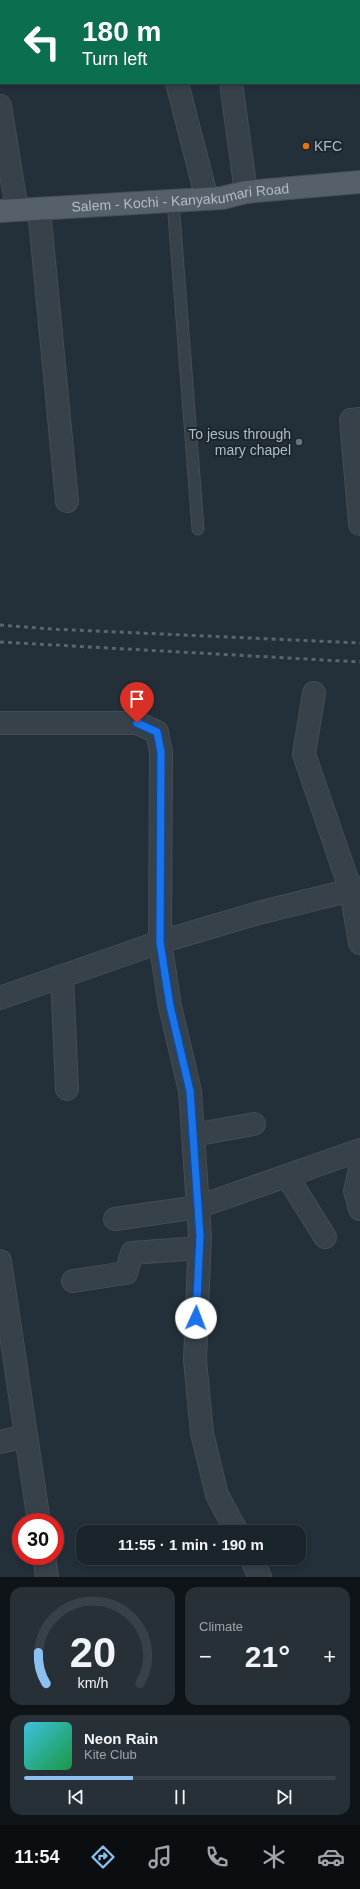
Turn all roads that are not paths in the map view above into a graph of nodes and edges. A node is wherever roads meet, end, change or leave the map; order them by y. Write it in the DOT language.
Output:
graph roads {
  1 [pos="177,84"];
  2 [pos="231,84"];
  3 [pos="0,106"];
  4 [pos="360,182"];
  5 [pos="246,192"];
  6 [pos="207,199"];
  7 [pos="173,201"];
  8 [pos="39,209"];
  9 [pos="8,210"];
  10 [pos="360,419"];
  11 [pos="67,501"];
  12 [pos="360,524"];
  13 [pos="198,529"];
  14 [pos="314,693"];
  15 [pos="0,724"];
  16 [pos="355,889"];
  17 [pos="160,942"];
  18 [pos="360,943"];
  19 [pos="62,976"];
  20 [pos="0,998"];
  21 [pos="67,1089"];
  22 [pos="254,1124"];
  23 [pos="193,1134"];
  24 [pos="360,1150"];
  25 [pos="360,1169"];
  26 [pos="287,1176"];
  27 [pos="198,1207"];
  28 [pos="360,1209"];
  29 [pos="115,1219"];
  30 [pos="325,1237"];
  31 [pos="199,1248"];
  32 [pos="0,1261"];
  33 [pos="73,1281"];
  34 [pos="26,1436"];
  35 [pos="0,1442"];
  36 [pos="37,1513"];
  37 [pos="233,1525"];
  38 [pos="45,1565"];
  39 [pos="254,1565"];
  40 [pos="47,1577"];
  41 [pos="260,1577"];
  1 -- 6 [label="street"];
  2 -- 5 [label="street"];
  3 -- 9 [label="street"];
  4 -- 5 [label="main road, Salem - Kochi - Kanyakumari Road"];
  5 -- 6 [label="main road, Salem - Kochi - Kanyakumari Road"];
  6 -- 7 [label="main road, Salem - Kochi - Kanyakumari Road"];
  7 -- 8 [label="main road, Salem - Kochi - Kanyakumari Road"];
  7 -- 13 [label="lane"];
  8 -- 9 [label="main road, Salem - Kochi - Kanyakumari Road"];
  8 -- 11 [label="street"];
  10 -- 12 [label="street"];
  14 -- 16 [label="street"];
  15 -- 17 [label="street"];
  16 -- 17 [label="street"];
  16 -- 18 [label="street"];
  17 -- 19 [label="street"];
  17 -- 23 [label="street"];
  19 -- 20 [label="street"];
  19 -- 21 [label="street"];
  22 -- 23 [label="street"];
  23 -- 27 [label="street"];
  24 -- 26 [label="street"];
  25 -- 28 [label="street"];
  26 -- 27 [label="street"];
  26 -- 30 [label="street"];
  27 -- 29 [label="street"];
  27 -- 31 [label="street"];
  31 -- 33 [label="street"];
  31 -- 37 [label="street"];
  32 -- 34 [label="street"];
  34 -- 35 [label="street"];
  34 -- 36 [label="street"];
  38 -- 40 [label="street"];
  39 -- 41 [label="street"];
}
